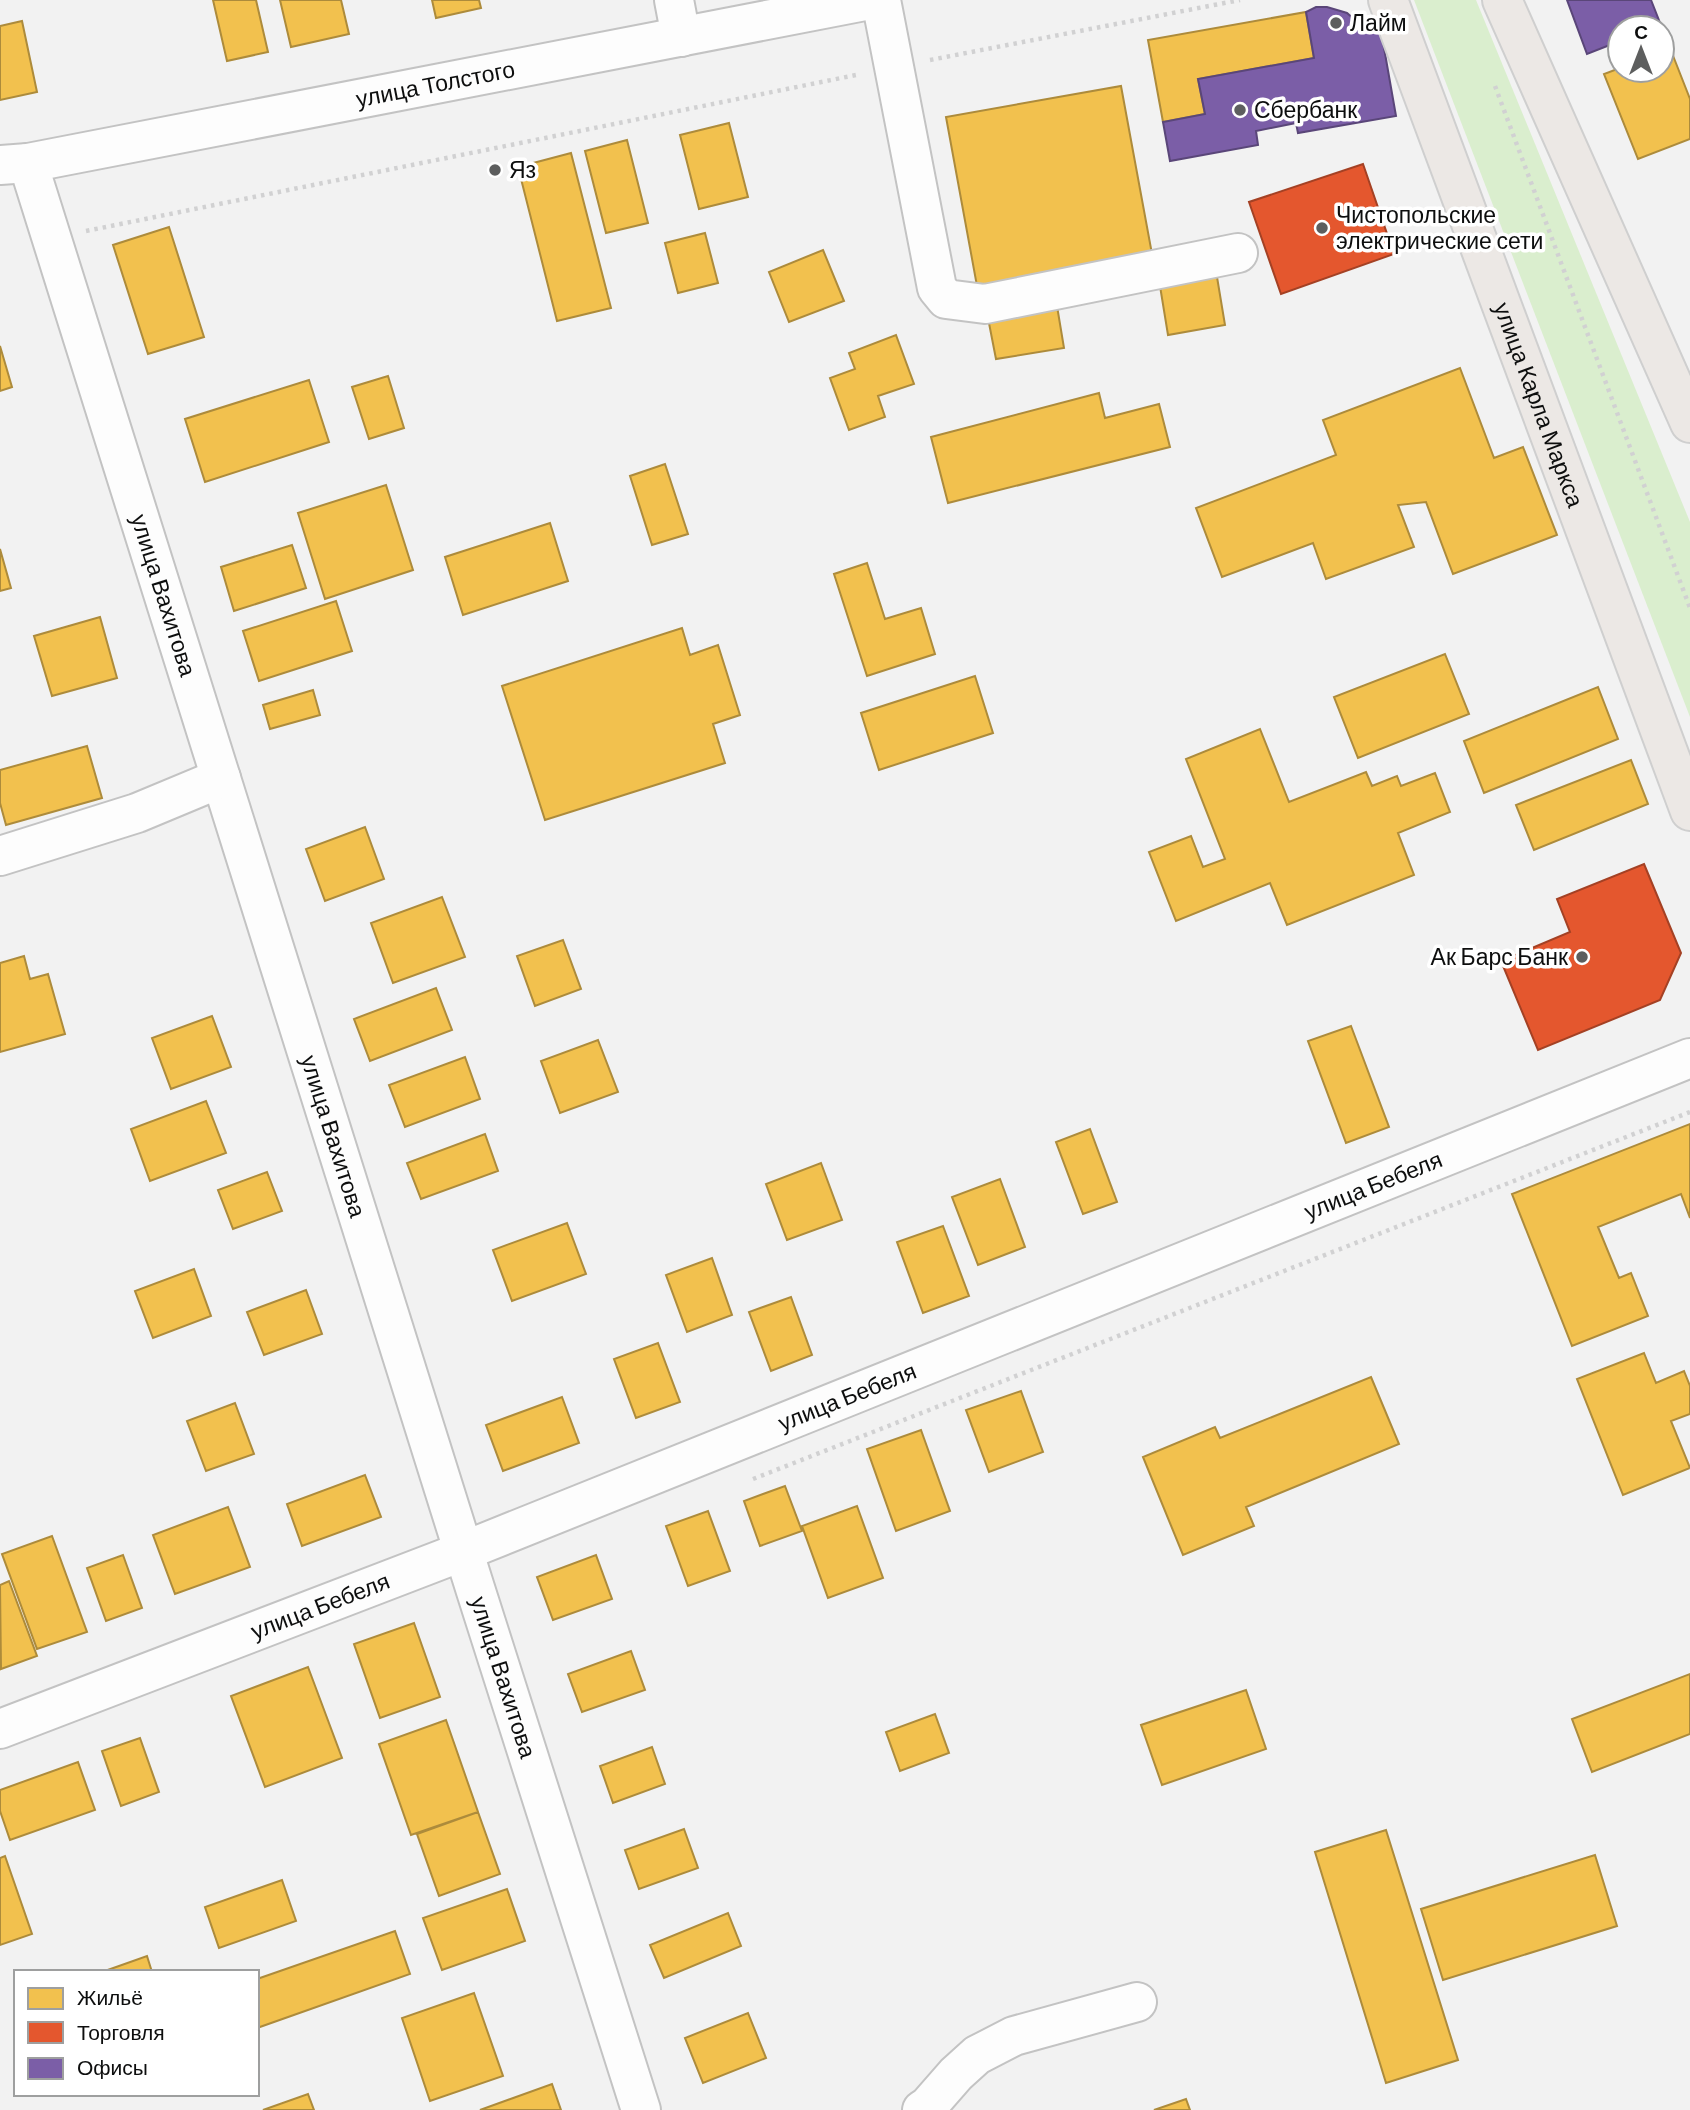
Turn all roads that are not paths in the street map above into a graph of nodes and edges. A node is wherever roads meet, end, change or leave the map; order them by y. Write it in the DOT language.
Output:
graph roads {
  1 [pos="674,0"];
  2 [pos="870,0"];
  3 [pos="880,0"];
  4 [pos="1388,0"];
  5 [pos="1502,0"];
  6 [pos="681,37"];
  7 [pos="14,164"];
  8 [pos="1238,253"];
  9 [pos="1690,423"];
  10 [pos="221,778"];
  11 [pos="1690,811"];
  12 [pos="0,856"];
  13 [pos="1690,1058"];
  14 [pos="464,1551"];
  15 [pos="0,1729"];
  16 [pos="1137,2002"];
  17 [pos="641,2110"];
  18 [pos="922,2110"];
  1 -- 6 [label="street"];
  2 -- 6 [label="street, улица Толстого"];
  3 -- 8 [label="street"];
  4 -- 11 [label="main road, улица Карла Маркса"];
  5 -- 9 [label="main road"];
  6 -- 7 [label="street, улица Толстого"];
  7 -- 10 [label="street, улица Вахитова"];
  10 -- 12 [label="street"];
  10 -- 14 [label="street, улица Вахитова"];
  13 -- 14 [label="street, улица Бебеля"];
  14 -- 15 [label="street, улица Бебеля"];
  14 -- 17 [label="street, улица Вахитова"];
  16 -- 18 [label="street"];
}
